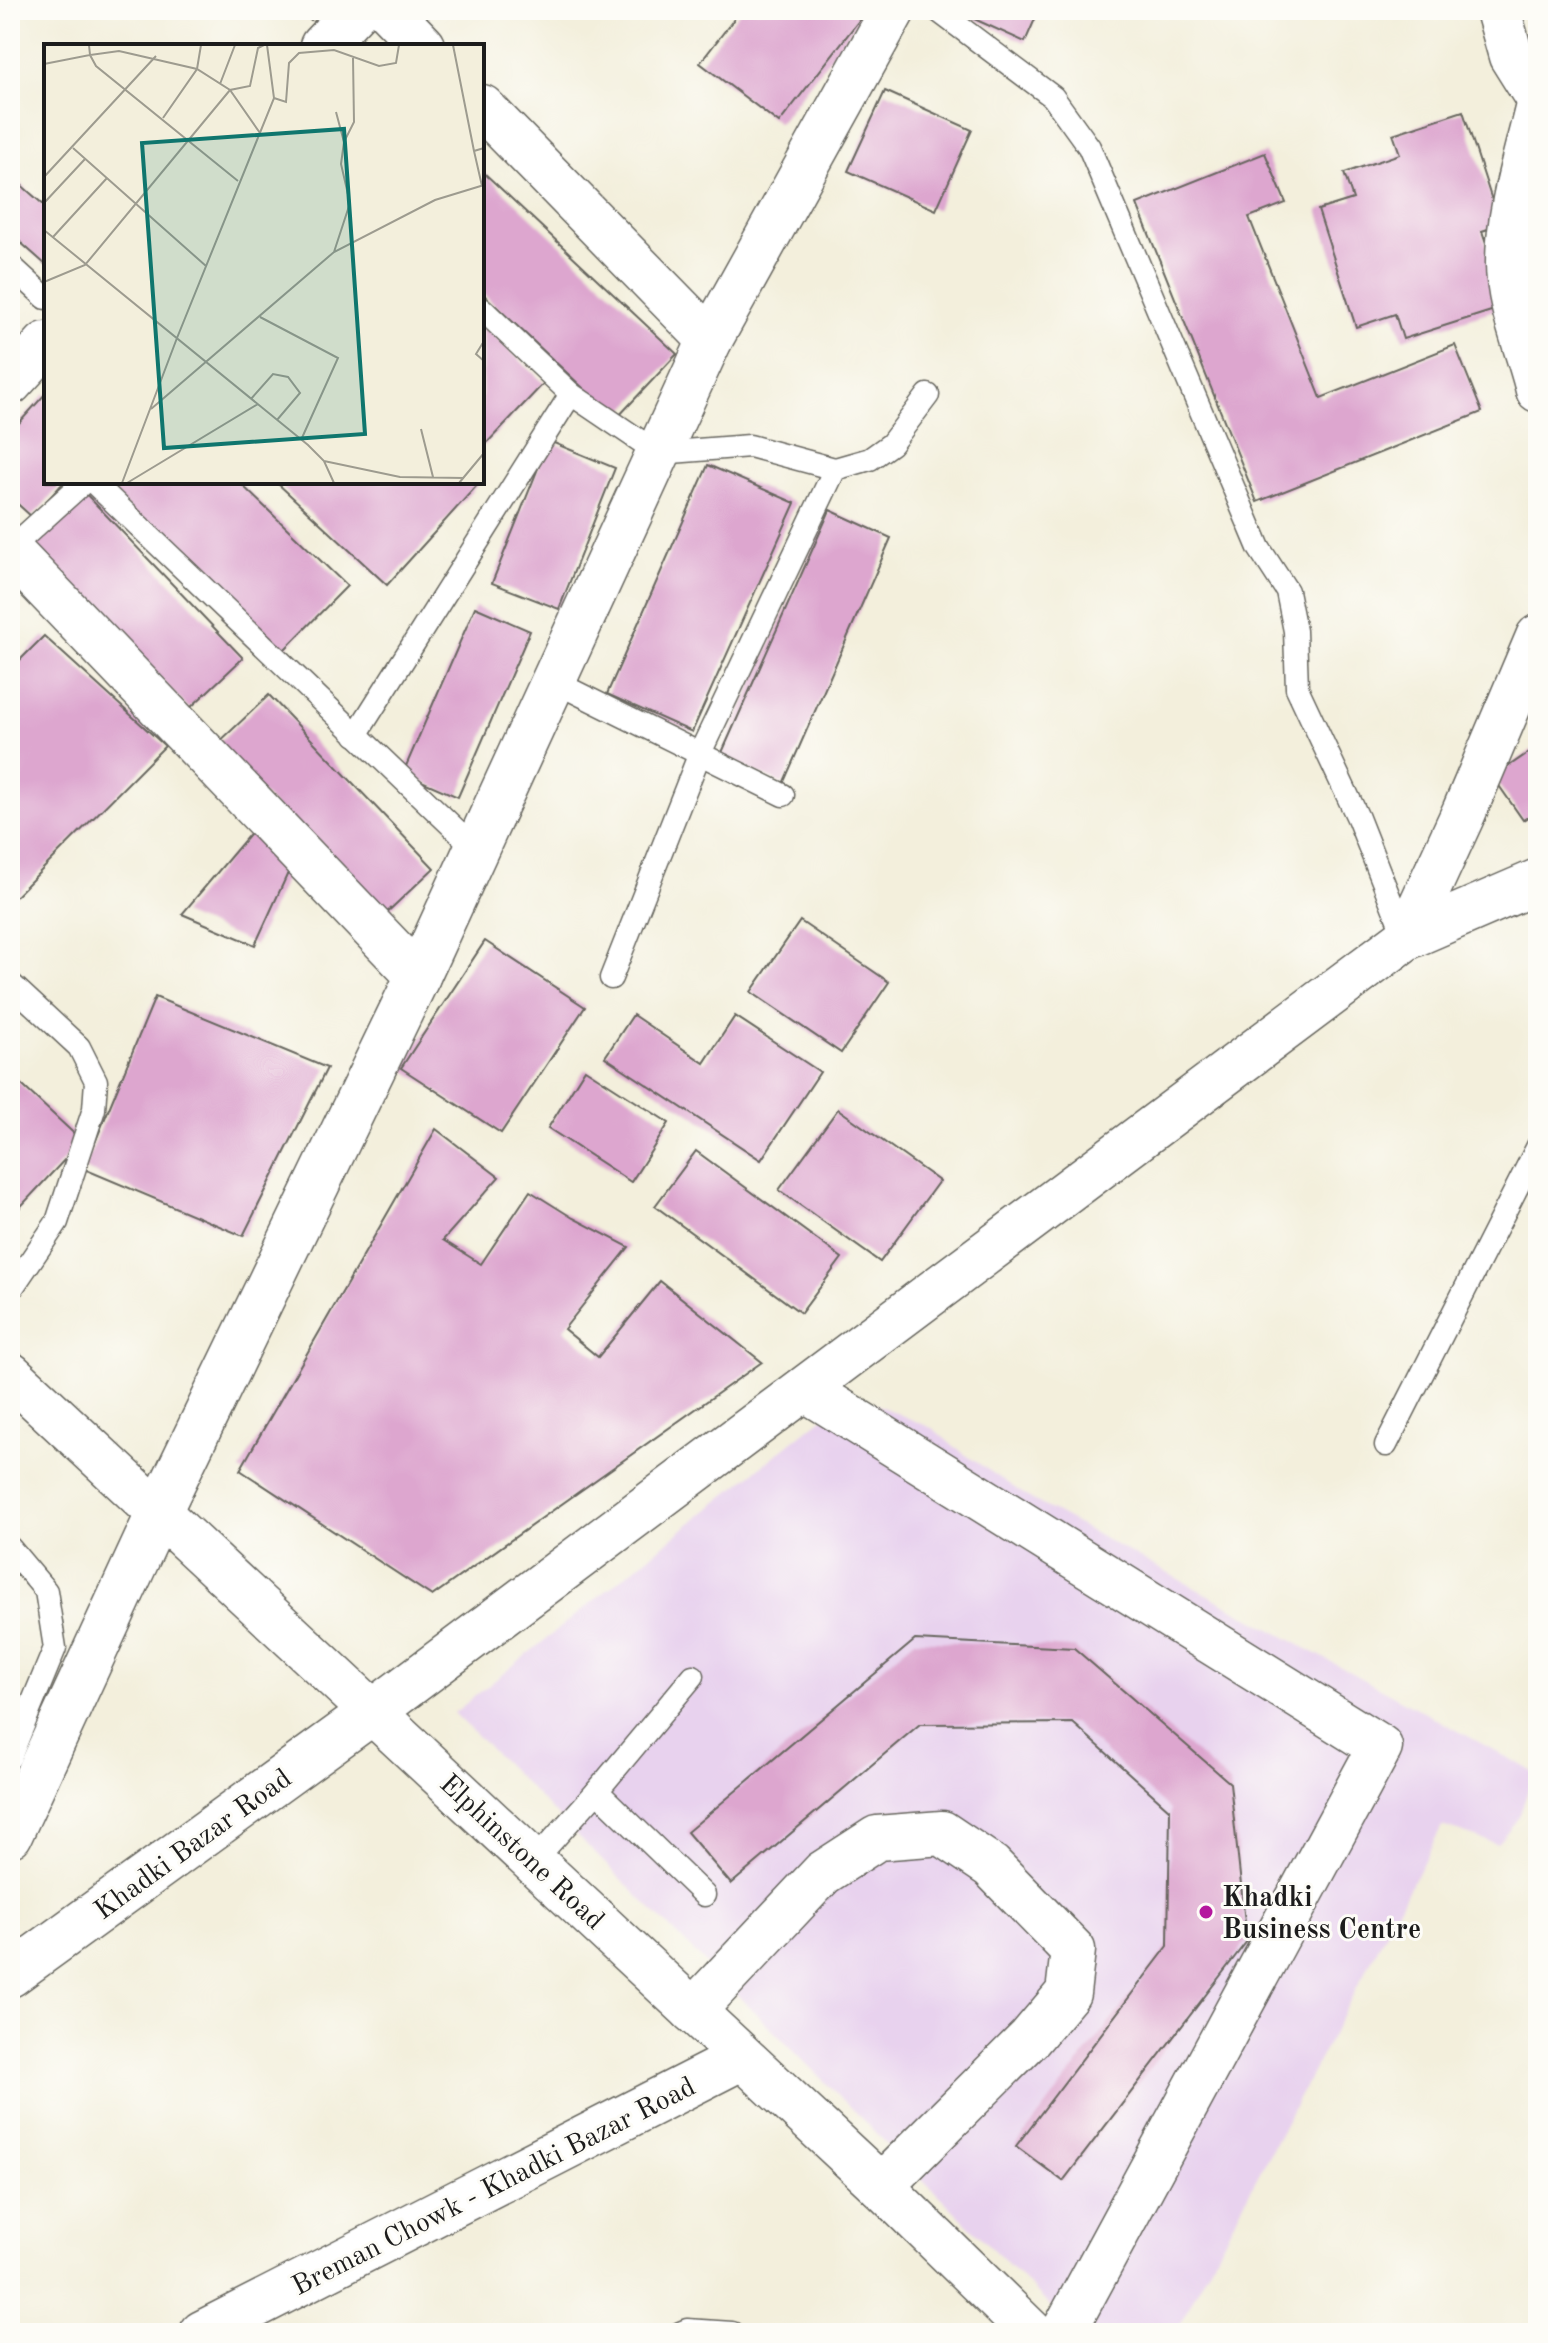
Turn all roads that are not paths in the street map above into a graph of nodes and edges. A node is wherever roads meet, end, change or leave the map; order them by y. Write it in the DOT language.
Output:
graph roads {
  1 [pos="356,10"];
  2 [pos="388,10"];
  3 [pos="893,10"];
  4 [pos="937,10"];
  5 [pos="1498,10"];
  6 [pos="324,44"];
  7 [pos="421,44"];
  8 [pos="1538,102"];
  9 [pos="484,109"];
  10 [pos="10,265"];
  11 [pos="44,296"];
  12 [pos="484,311"];
  13 [pos="710,340"];
  14 [pos="44,346"];
  15 [pos="10,383"];
  16 [pos="1538,390"];
  17 [pos="571,394"];
  18 [pos="928,395"];
  19 [pos="658,453"];
  20 [pos="835,469"];
  21 [pos="82,484"];
  22 [pos="95,484"];
  23 [pos="10,550"];
  24 [pos="1538,637"];
  25 [pos="553,681"];
  26 [pos="356,735"];
  27 [pos="700,753"];
  28 [pos="783,795"];
  29 [pos="476,849"];
  30 [pos="1538,881"];
  31 [pos="1406,938"];
  32 [pos="418,976"];
  33 [pos="611,978"];
  34 [pos="10,983"];
  35 [pos="1538,1146"];
  36 [pos="10,1291"];
  37 [pos="10,1374"];
  38 [pos="805,1389"];
  39 [pos="1386,1445"];
  40 [pos="159,1512"];
  41 [pos="10,1548"];
  42 [pos="693,1676"];
  43 [pos="374,1711"];
  44 [pos="10,1757"];
  45 [pos="597,1791"];
  46 [pos="10,1835"];
  47 [pos="534,1861"];
  48 [pos="704,1895"];
  49 [pos="10,1975"];
  50 [pos="693,2011"];
  51 [pos="741,2058"];
  52 [pos="881,2186"];
  53 [pos="202,2333"];
  54 [pos="680,2333"];
  55 [pos="732,2333"];
  56 [pos="1032,2333"];
  57 [pos="1063,2333"];
  1 -- 6 [label="street"];
  2 -- 7 [label="street"];
  3 -- 13 [label="street"];
  4 -- 31 [label="lane"];
  5 -- 8 [label="street"];
  8 -- 16 [label="street"];
  9 -- 13 [label="street"];
  10 -- 11 [label="lane"];
  12 -- 17 [label="lane"];
  13 -- 19 [label="street"];
  14 -- 15 [label="street"];
  17 -- 19 [label="lane"];
  17 -- 26 [label="lane"];
  18 -- 20 [label="lane"];
  19 -- 20 [label="lane"];
  19 -- 25 [label="street"];
  20 -- 27 [label="lane"];
  21 -- 23 [label="lane"];
  22 -- 26 [label="lane"];
  23 -- 32 [label="street"];
  24 -- 31 [label="street"];
  25 -- 27 [label="lane"];
  25 -- 29 [label="street"];
  26 -- 29 [label="lane"];
  27 -- 28 [label="lane"];
  27 -- 33 [label="lane"];
  29 -- 32 [label="street"];
  30 -- 31 [label="street"];
  31 -- 38 [label="street, Khadki Bazar Road"];
  32 -- 40 [label="street"];
  34 -- 36 [label="lane"];
  35 -- 39 [label="lane"];
  37 -- 40 [label="street, Elphinstone Road"];
  38 -- 43 [label="street, Khadki Bazar Road"];
  38 -- 57 [label="street"];
  40 -- 43 [label="street, Elphinstone Road"];
  40 -- 46 [label="street"];
  41 -- 44 [label="lane"];
  42 -- 45 [label="lane"];
  43 -- 47 [label="street, Elphinstone Road"];
  43 -- 49 [label="street, Khadki Bazar Road"];
  45 -- 47 [label="lane"];
  45 -- 48 [label="lane"];
  47 -- 50 [label="street, Elphinstone Road"];
  50 -- 51 [label="street, Elphinstone Road"];
  50 -- 52 [label="street"];
  51 -- 52 [label="street, Elphinstone Road"];
  51 -- 53 [label="street, Breman Chowk - Khadki Bazar Road"];
  52 -- 56 [label="street, Elphinstone Road"];
  54 -- 55 [label="lane"];
}
